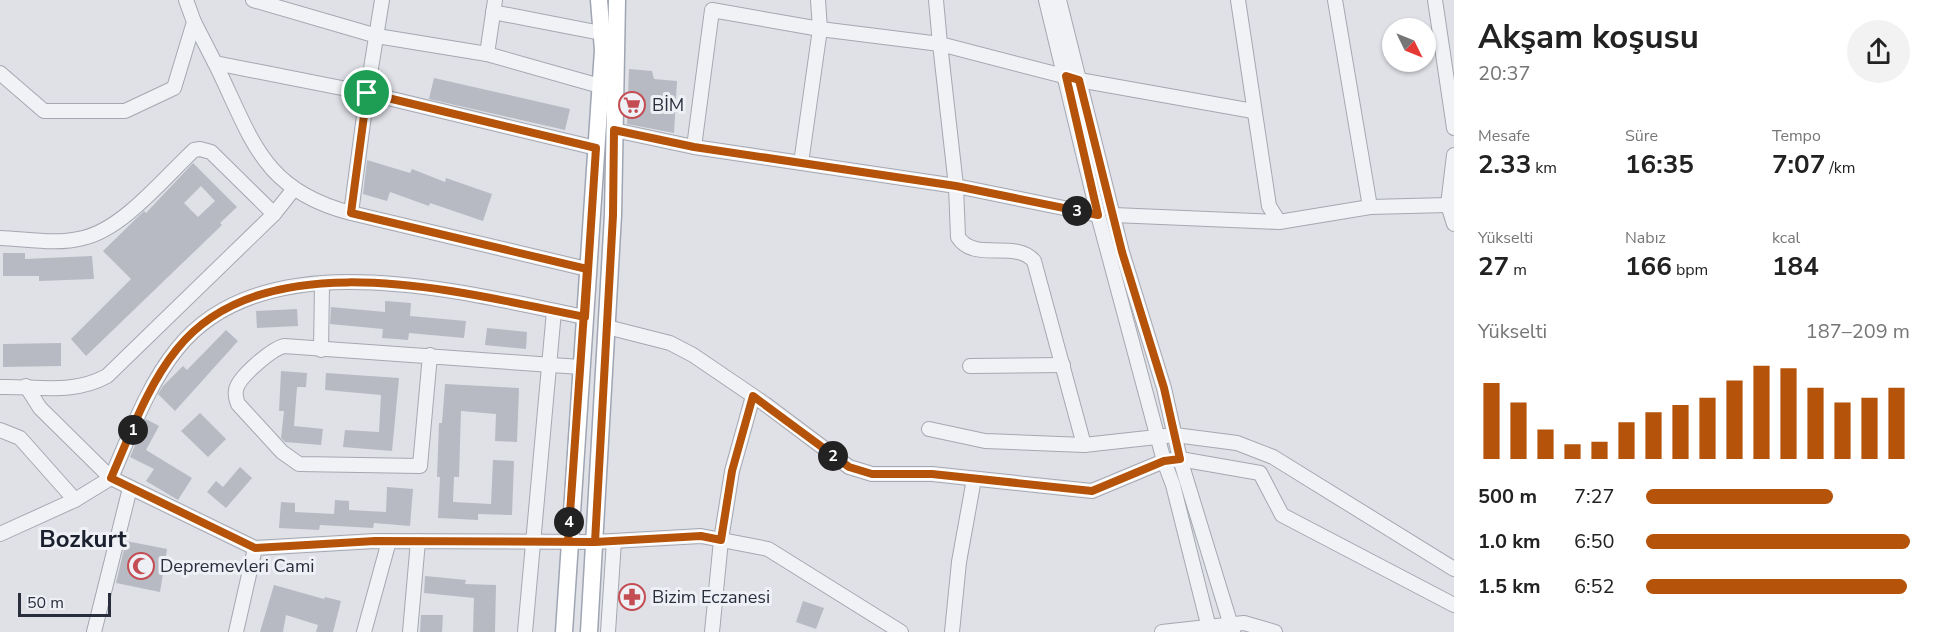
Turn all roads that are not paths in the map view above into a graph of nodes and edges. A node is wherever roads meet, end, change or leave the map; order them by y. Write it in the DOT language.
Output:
graph roads {
  1 [pos="186,0"];
  2 [pos="253,0"];
  3 [pos="382,0"];
  4 [pos="599,0"];
  5 [pos="617,0"];
  6 [pos="818,0"];
  7 [pos="936,0"];
  8 [pos="1046,0"];
  9 [pos="1059,0"];
  10 [pos="1238,0"];
  11 [pos="1335,0"];
  12 [pos="1435,0"];
  13 [pos="282,4"];
  14 [pos="711,5"];
  15 [pos="494,6"];
  16 [pos="195,22"];
  17 [pos="820,29"];
  18 [pos="602,33"];
  19 [pos="377,36"];
  20 [pos="940,44"];
  21 [pos="487,54"];
  22 [pos="215,63"];
  23 [pos="0,73"];
  24 [pos="1072,78"];
  25 [pos="600,86"];
  26 [pos="367,93"];
  27 [pos="1253,111"];
  28 [pos="1454,128"];
  29 [pos="614,130"];
  30 [pos="694,147"];
  31 [pos="596,148"];
  32 [pos="1454,155"];
  33 [pos="801,163"];
  34 [pos="956,186"];
  35 [pos="293,190"];
  36 [pos="1448,206"];
  37 [pos="1370,207"];
  38 [pos="351,213"];
  39 [pos="274,214"];
  40 [pos="1098,215"];
  41 [pos="1114,215"];
  42 [pos="1279,222"];
  43 [pos="1454,224"];
  44 [pos="0,238"];
  45 [pos="587,269"];
  46 [pos="322,285"];
  47 [pos="554,311"];
  48 [pos="585,317"];
  49 [pos="607,327"];
  50 [pos="321,350"];
  51 [pos="430,355"];
  52 [pos="548,364"];
  53 [pos="1063,365"];
  54 [pos="970,366"];
  55 [pos="580,367"];
  56 [pos="26,386"];
  57 [pos="0,387"];
  58 [pos="753,396"];
  59 [pos="928,429"];
  60 [pos="0,430"];
  61 [pos="1175,435"];
  62 [pos="1158,438"];
  63 [pos="1084,445"];
  64 [pos="1180,459"];
  65 [pos="1164,461"];
  66 [pos="111,478"];
  67 [pos="974,479"];
  68 [pos="130,488"];
  69 [pos="75,500"];
  70 [pos="0,534"];
  71 [pos="721,540"];
  72 [pos="389,541"];
  73 [pos="614,541"];
  74 [pos="418,542"];
  75 [pos="532,542"];
  76 [pos="568,542"];
  77 [pos="595,542"];
  78 [pos="255,548"];
  79 [pos="1454,569"];
  80 [pos="1453,607"];
  81 [pos="1232,628"];
  82 [pos="1210,630"];
  83 [pos="94,632"];
  84 [pos="236,632"];
  85 [pos="363,632"];
  86 [pos="410,632"];
  87 [pos="525,632"];
  88 [pos="564,632"];
  89 [pos="589,632"];
  90 [pos="608,632"];
  91 [pos="712,632"];
  92 [pos="901,632"];
  93 [pos="952,632"];
  94 [pos="1162,632"];
  95 [pos="1275,632"];
  1 -- 16 [label="street"];
  2 -- 13 [label="street"];
  3 -- 19 [label="street"];
  4 -- 18 [label="main road"];
  5 -- 29 [label="main road"];
  6 -- 17 [label="street"];
  7 -- 20 [label="street"];
  8 -- 24 [label="street"];
  9 -- 24 [label="street"];
  10 -- 27 [label="street"];
  11 -- 37 [label="street"];
  12 -- 28 [label="street"];
  13 -- 19 [label="street"];
  14 -- 17 [label="street"];
  14 -- 30 [label="street"];
  15 -- 18 [label="street"];
  15 -- 21 [label="street"];
  16 -- 22 [label="street"];
  16 -- 23 [label="street"];
  17 -- 20 [label="street"];
  17 -- 33 [label="street"];
  18 -- 25 [label="main road"];
  19 -- 21 [label="street"];
  19 -- 26 [label="street"];
  20 -- 24 [label="street"];
  20 -- 34 [label="street"];
  21 -- 25 [label="street"];
  22 -- 26 [label="street"];
  22 -- 35 [label="street"];
  24 -- 27 [label="street"];
  24 -- 40 [label="street"];
  24 -- 41 [label="street"];
  25 -- 31 [label="main road"];
  26 -- 31 [label="street"];
  26 -- 38 [label="street"];
  27 -- 42 [label="street"];
  29 -- 30 [label="street"];
  29 -- 49 [label="main road"];
  30 -- 33 [label="street"];
  31 -- 45 [label="main road"];
  32 -- 36 [label="street"];
  33 -- 34 [label="street"];
  34 -- 40 [label="street"];
  34 -- 53 [label="street"];
  35 -- 38 [label="street"];
  35 -- 39 [label="street"];
  36 -- 37 [label="street"];
  36 -- 43 [label="street"];
  37 -- 42 [label="street"];
  38 -- 45 [label="street"];
  39 -- 44 [label="street"];
  39 -- 56 [label="street"];
  40 -- 62 [label="street"];
  41 -- 42 [label="street"];
  41 -- 61 [label="street"];
  45 -- 48 [label="main road"];
  46 -- 47 [label="street"];
  46 -- 50 [label="street"];
  46 -- 66 [label="street"];
  47 -- 48 [label="street"];
  47 -- 52 [label="street"];
  48 -- 55 [label="main road"];
  49 -- 58 [label="street"];
  49 -- 77 [label="main road"];
  50 -- 51 [label="street"];
  50 -- 51 [label="street"];
  51 -- 52 [label="street"];
  52 -- 55 [label="street"];
  52 -- 75 [label="street"];
  53 -- 54 [label="street"];
  53 -- 63 [label="street"];
  55 -- 76 [label="main road"];
  56 -- 57 [label="street"];
  56 -- 66 [label="street"];
  58 -- 67 [label="street"];
  58 -- 71 [label="street"];
  59 -- 63 [label="street"];
  60 -- 69 [label="street"];
  61 -- 62 [label="street"];
  61 -- 64 [label="street"];
  61 -- 79 [label="street"];
  62 -- 63 [label="street"];
  62 -- 65 [label="street"];
  64 -- 65 [label="street"];
  64 -- 80 [label="street"];
  64 -- 81 [label="street"];
  65 -- 67 [label="street"];
  65 -- 82 [label="street"];
  66 -- 68 [label="street"];
  66 -- 69 [label="street"];
  67 -- 93 [label="street"];
  68 -- 78 [label="street"];
  68 -- 83 [label="street"];
  69 -- 70 [label="street"];
  71 -- 73 [label="street"];
  71 -- 91 [label="street"];
  71 -- 92 [label="street"];
  72 -- 74 [label="street"];
  72 -- 78 [label="street"];
  72 -- 85 [label="street"];
  73 -- 77 [label="street"];
  73 -- 90 [label="street"];
  74 -- 75 [label="street"];
  74 -- 86 [label="street"];
  75 -- 76 [label="street"];
  75 -- 87 [label="street"];
  76 -- 77 [label="street"];
  76 -- 88 [label="main road"];
  77 -- 89 [label="main road"];
  78 -- 84 [label="street"];
  81 -- 82 [label="street"];
  81 -- 95 [label="street"];
  82 -- 94 [label="street"];
}
